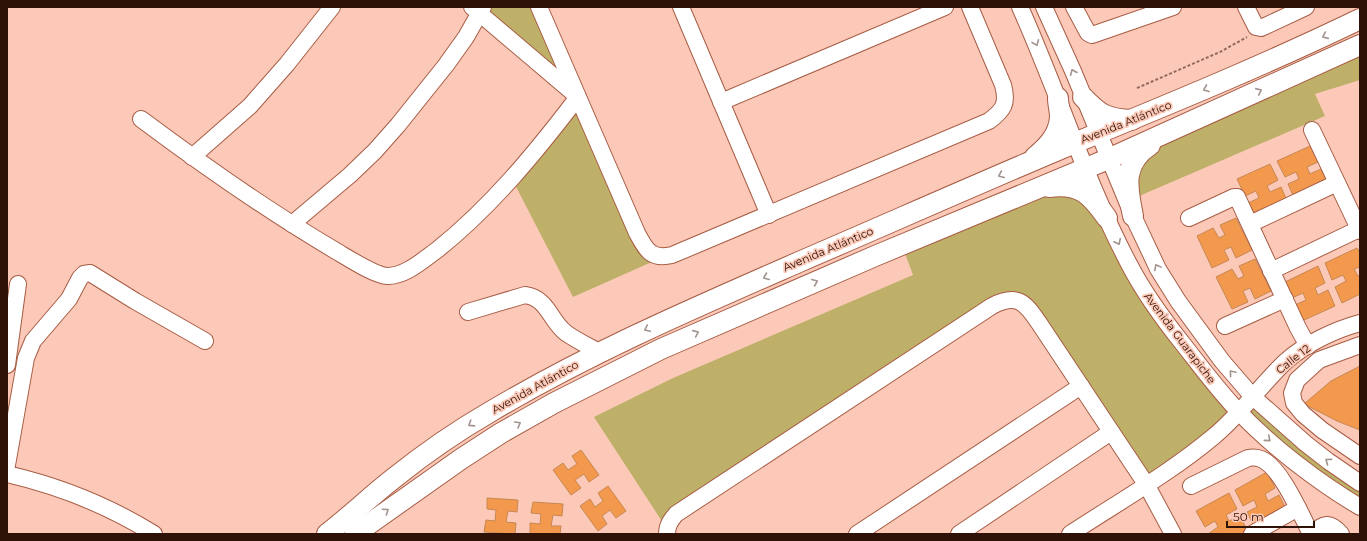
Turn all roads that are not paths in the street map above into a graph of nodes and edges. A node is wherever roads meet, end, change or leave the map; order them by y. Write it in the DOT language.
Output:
graph roads {
  1 [pos="332,7"];
  2 [pos="539,7"];
  3 [pos="681,7"];
  4 [pos="945,7"];
  5 [pos="970,7"];
  6 [pos="1020,7"];
  7 [pos="1044,7"];
  8 [pos="1074,7"];
  9 [pos="1173,7"];
  10 [pos="1246,7"];
  11 [pos="1306,7"];
  12 [pos="478,9"];
  13 [pos="1360,20"];
  14 [pos="1360,45"];
  15 [pos="578,97"];
  16 [pos="1083,97"];
  17 [pos="1058,98"];
  18 [pos="721,102"];
  19 [pos="141,119"];
  20 [pos="1132,120"];
  21 [pos="1174,129"];
  22 [pos="1312,130"];
  23 [pos="1098,134"];
  24 [pos="1075,143"];
  25 [pos="192,157"];
  26 [pos="1108,159"];
  27 [pos="1019,167"];
  28 [pos="1085,168"];
  29 [pos="1337,183"];
  30 [pos="1031,191"];
  31 [pos="769,215"];
  32 [pos="1133,216"];
  33 [pos="1107,218"];
  34 [pos="1189,218"];
  35 [pos="292,224"];
  36 [pos="1250,224"];
  37 [pos="1360,230"];
  38 [pos="1271,271"];
  39 [pos="18,284"];
  40 [pos="1284,299"];
  41 [pos="468,312"];
  42 [pos="1360,323"];
  43 [pos="1225,326"];
  44 [pos="205,341"];
  45 [pos="1360,345"];
  46 [pos="1308,346"];
  47 [pos="599,352"];
  48 [pos="7,365"];
  49 [pos="1081,386"];
  50 [pos="1253,397"];
  51 [pos="1239,413"];
  52 [pos="1111,432"];
  53 [pos="1360,456"];
  54 [pos="7,465"];
  55 [pos="7,474"];
  56 [pos="1360,483"];
  57 [pos="1146,484"];
  58 [pos="1191,486"];
  59 [pos="1360,507"];
  60 [pos="1298,508"];
  61 [pos="345,530"];
  62 [pos="154,534"];
  63 [pos="667,534"];
  64 [pos="857,534"];
  65 [pos="959,534"];
  66 [pos="1070,534"];
  67 [pos="1174,534"];
  68 [pos="1252,534"];
  69 [pos="1311,534"];
  70 [pos="1341,534"];
  1 -- 25 [label="street"];
  2 -- 15 [label="street"];
  3 -- 18 [label="street"];
  4 -- 18 [label="street"];
  5 -- 31 [label="street"];
  6 -- 17 [label="street, Avenida Guarapiche, one-way"];
  16 -- 7 [label="street, Avenida Guarapiche, one-way"];
  8 -- 9 [label="street"];
  10 -- 11 [label="street"];
  12 -- 15 [label="street"];
  12 -- 35 [label="street"];
  13 -- 20 [label="main road, Avenida Atlántico, one-way"];
  21 -- 14 [label="main road, Avenida Atlántico, one-way"];
  15 -- 31 [label="street"];
  15 -- 35 [label="street"];
  16 -- 20 [label="main road"];
  16 -- 23 [label="street, Avenida Guarapiche"];
  17 -- 24 [label="street, Avenida Guarapiche"];
  17 -- 27 [label="main road"];
  18 -- 31 [label="street"];
  19 -- 25 [label="street"];
  20 -- 23 [label="main road, Avenida Atlántico"];
  21 -- 26 [label="main road, Avenida Atlántico"];
  21 -- 32 [label="main road"];
  22 -- 29 [label="street"];
  23 -- 24 [label="main road, Avenida Atlántico"];
  23 -- 26 [label="street, Avenida Guarapiche"];
  24 -- 27 [label="main road, Avenida Atlántico"];
  24 -- 28 [label="street, Avenida Guarapiche"];
  25 -- 35 [label="street"];
  26 -- 28 [label="main road, Avenida Atlántico"];
  26 -- 32 [label="street, Avenida Guarapiche"];
  27 -- 47 [label="main road, Avenida Atlántico, one-way"];
  28 -- 30 [label="main road, Avenida Atlántico"];
  28 -- 33 [label="street, Avenida Guarapiche"];
  29 -- 36 [label="street"];
  29 -- 37 [label="street"];
  30 -- 33 [label="main road"];
  61 -- 30 [label="main road, Avenida Atlántico, one-way"];
  50 -- 32 [label="street, Avenida Guarapiche, one-way"];
  33 -- 51 [label="street, Avenida Guarapiche, one-way"];
  34 -- 36 [label="street"];
  36 -- 38 [label="street"];
  37 -- 38 [label="street"];
  38 -- 40 [label="street"];
  39 -- 48 [label="street"];
  40 -- 43 [label="street"];
  40 -- 46 [label="street"];
  41 -- 47 [label="street"];
  42 -- 46 [label="street, Calle 12"];
  44 -- 54 [label="street"];
  45 -- 53 [label="street"];
  46 -- 50 [label="street, Calle 12"];
  47 -- 61 [label="main road, Avenida Atlántico, one-way"];
  49 -- 52 [label="street"];
  49 -- 63 [label="street"];
  49 -- 64 [label="street"];
  50 -- 51 [label="street, Calle 12"];
  56 -- 50 [label="street, Avenida Guarapiche, one-way"];
  51 -- 57 [label="street, Calle 12"];
  51 -- 59 [label="street, Avenida Guarapiche, one-way"];
  52 -- 57 [label="street"];
  52 -- 65 [label="street"];
  55 -- 62 [label="street"];
  57 -- 66 [label="street, Calle 12"];
  57 -- 67 [label="street"];
  58 -- 60 [label="street"];
  60 -- 68 [label="street"];
  60 -- 69 [label="street"];
  69 -- 70 [label="street"];
}
